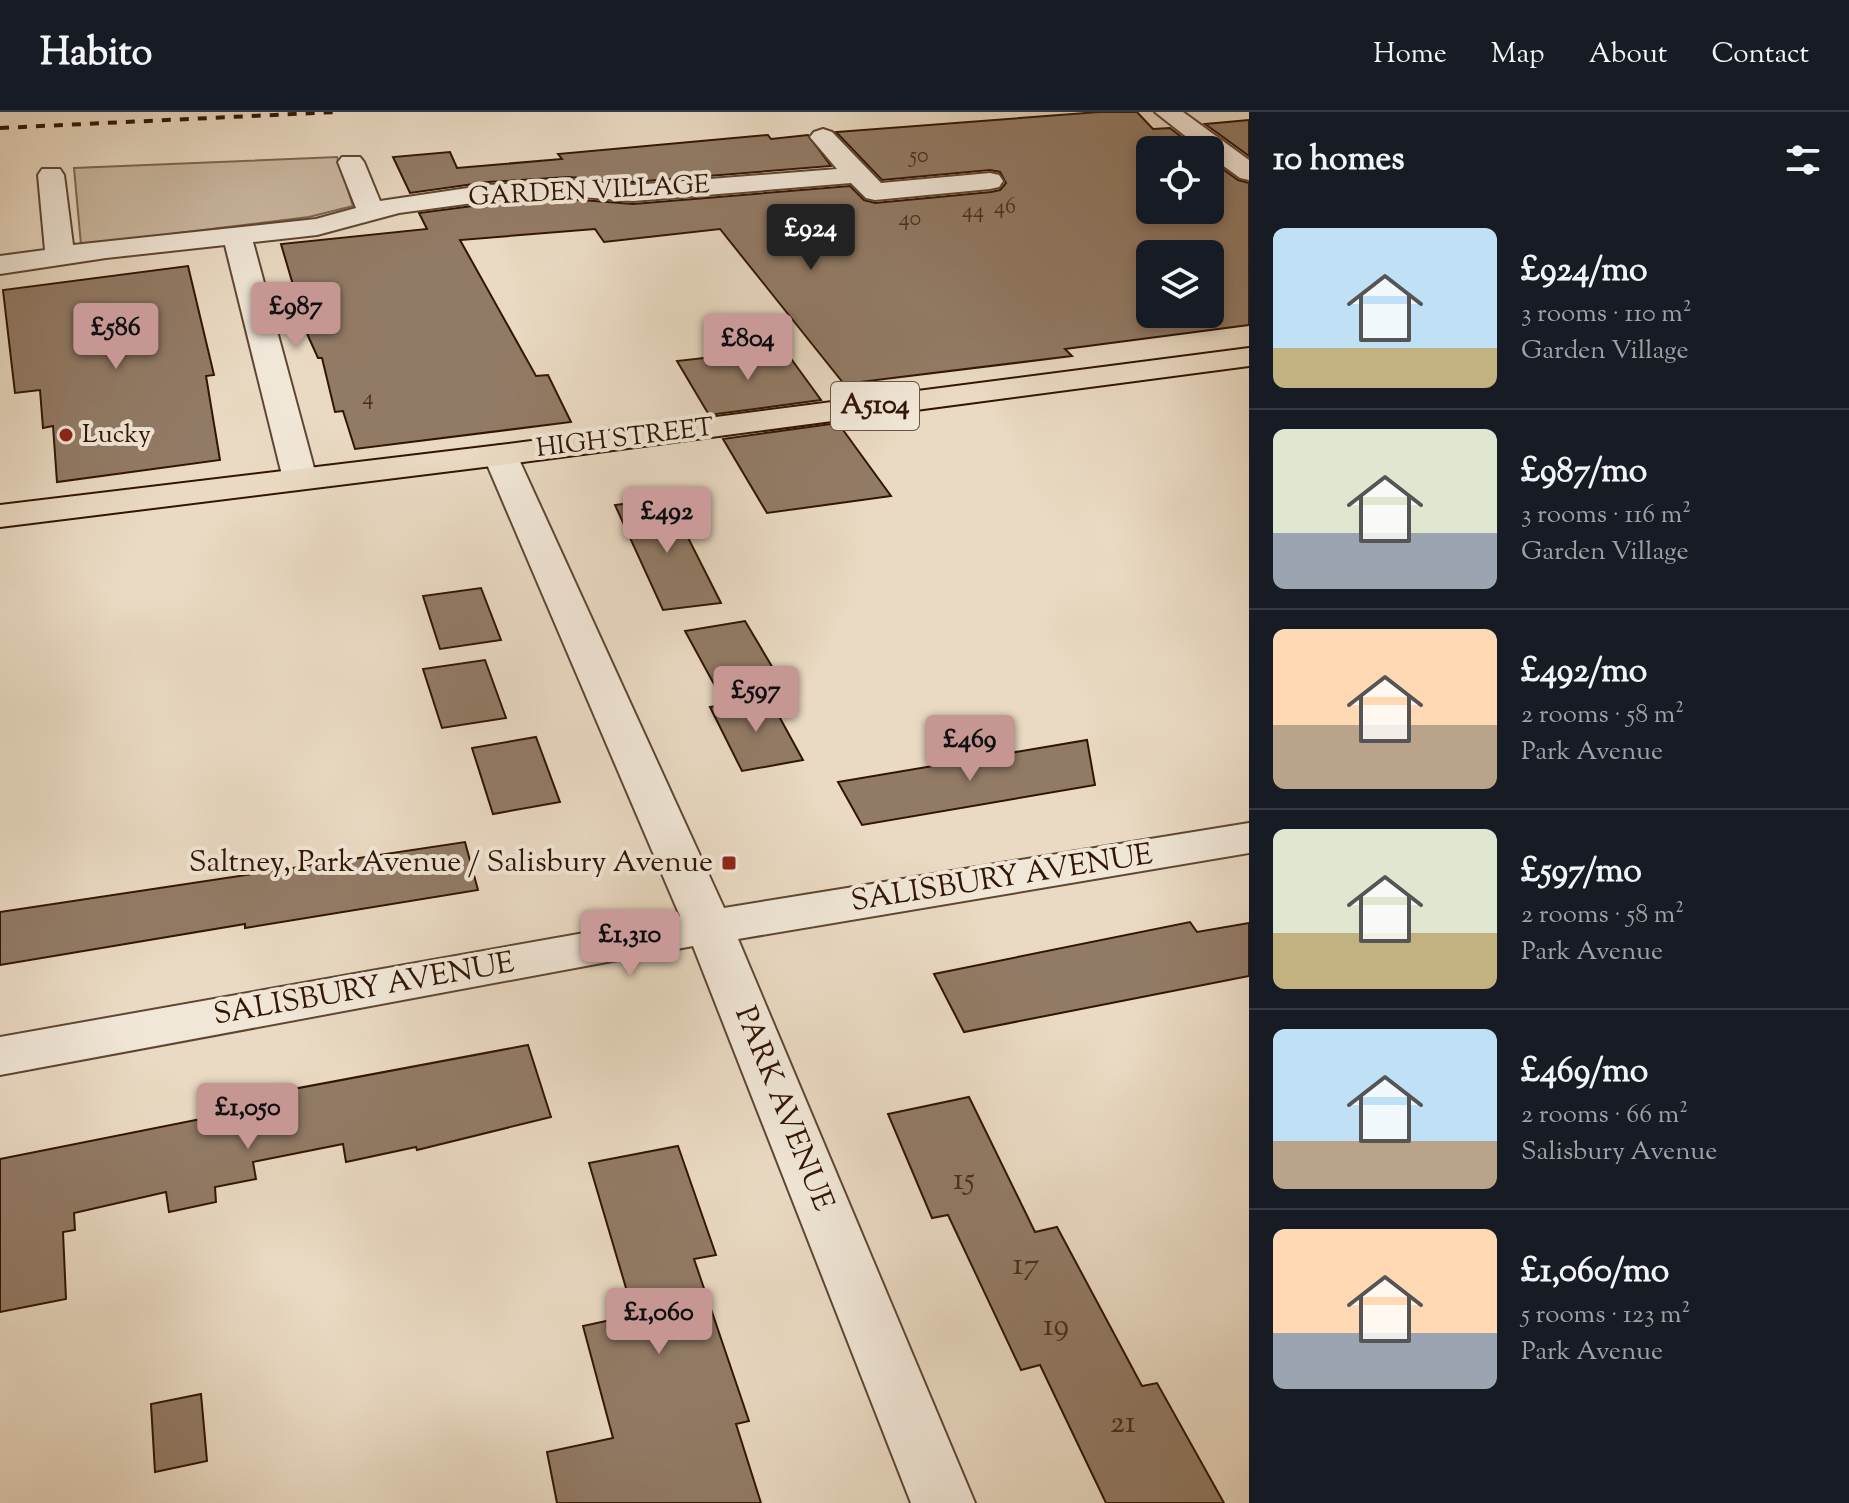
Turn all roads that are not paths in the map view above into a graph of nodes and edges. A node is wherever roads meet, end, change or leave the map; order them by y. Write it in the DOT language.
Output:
graph roads {
  1 [pos="1167,112"];
  2 [pos="823,137"];
  3 [pos="351,162"];
  4 [pos="1249,172"];
  5 [pos="51,175"];
  6 [pos="857,175"];
  7 [pos="990,181"];
  8 [pos="371,212"];
  9 [pos="237,235"];
  10 [pos="60,257"];
  11 [pos="0,265"];
  12 [pos="1249,357"];
  13 [pos="500,455"];
  14 [pos="300,479"];
  15 [pos="0,516"];
  16 [pos="1249,838"];
  17 [pos="709,927"];
  18 [pos="0,1056"];
  19 [pos="943,1503"];
  1 -- 4 [label="street"];
  2 -- 6 [label="street, GARDEN VILLAGE"];
  3 -- 8 [label="street"];
  5 -- 10 [label="street"];
  6 -- 7 [label="street, GARDEN VILLAGE"];
  6 -- 8 [label="street, GARDEN VILLAGE"];
  8 -- 9 [label="street, GARDEN VILLAGE"];
  9 -- 10 [label="street, GARDEN VILLAGE"];
  9 -- 14 [label="street"];
  10 -- 11 [label="street, GARDEN VILLAGE"];
  12 -- 13 [label="main road, HIGH STREET / A5104"];
  13 -- 14 [label="main road, HIGH STREET / A5104"];
  13 -- 17 [label="street, PARK AVENUE"];
  14 -- 15 [label="main road, HIGH STREET / A5104"];
  16 -- 17 [label="street, SALISBURY AVENUE"];
  17 -- 18 [label="street, SALISBURY AVENUE"];
  17 -- 19 [label="street, PARK AVENUE"];
}
